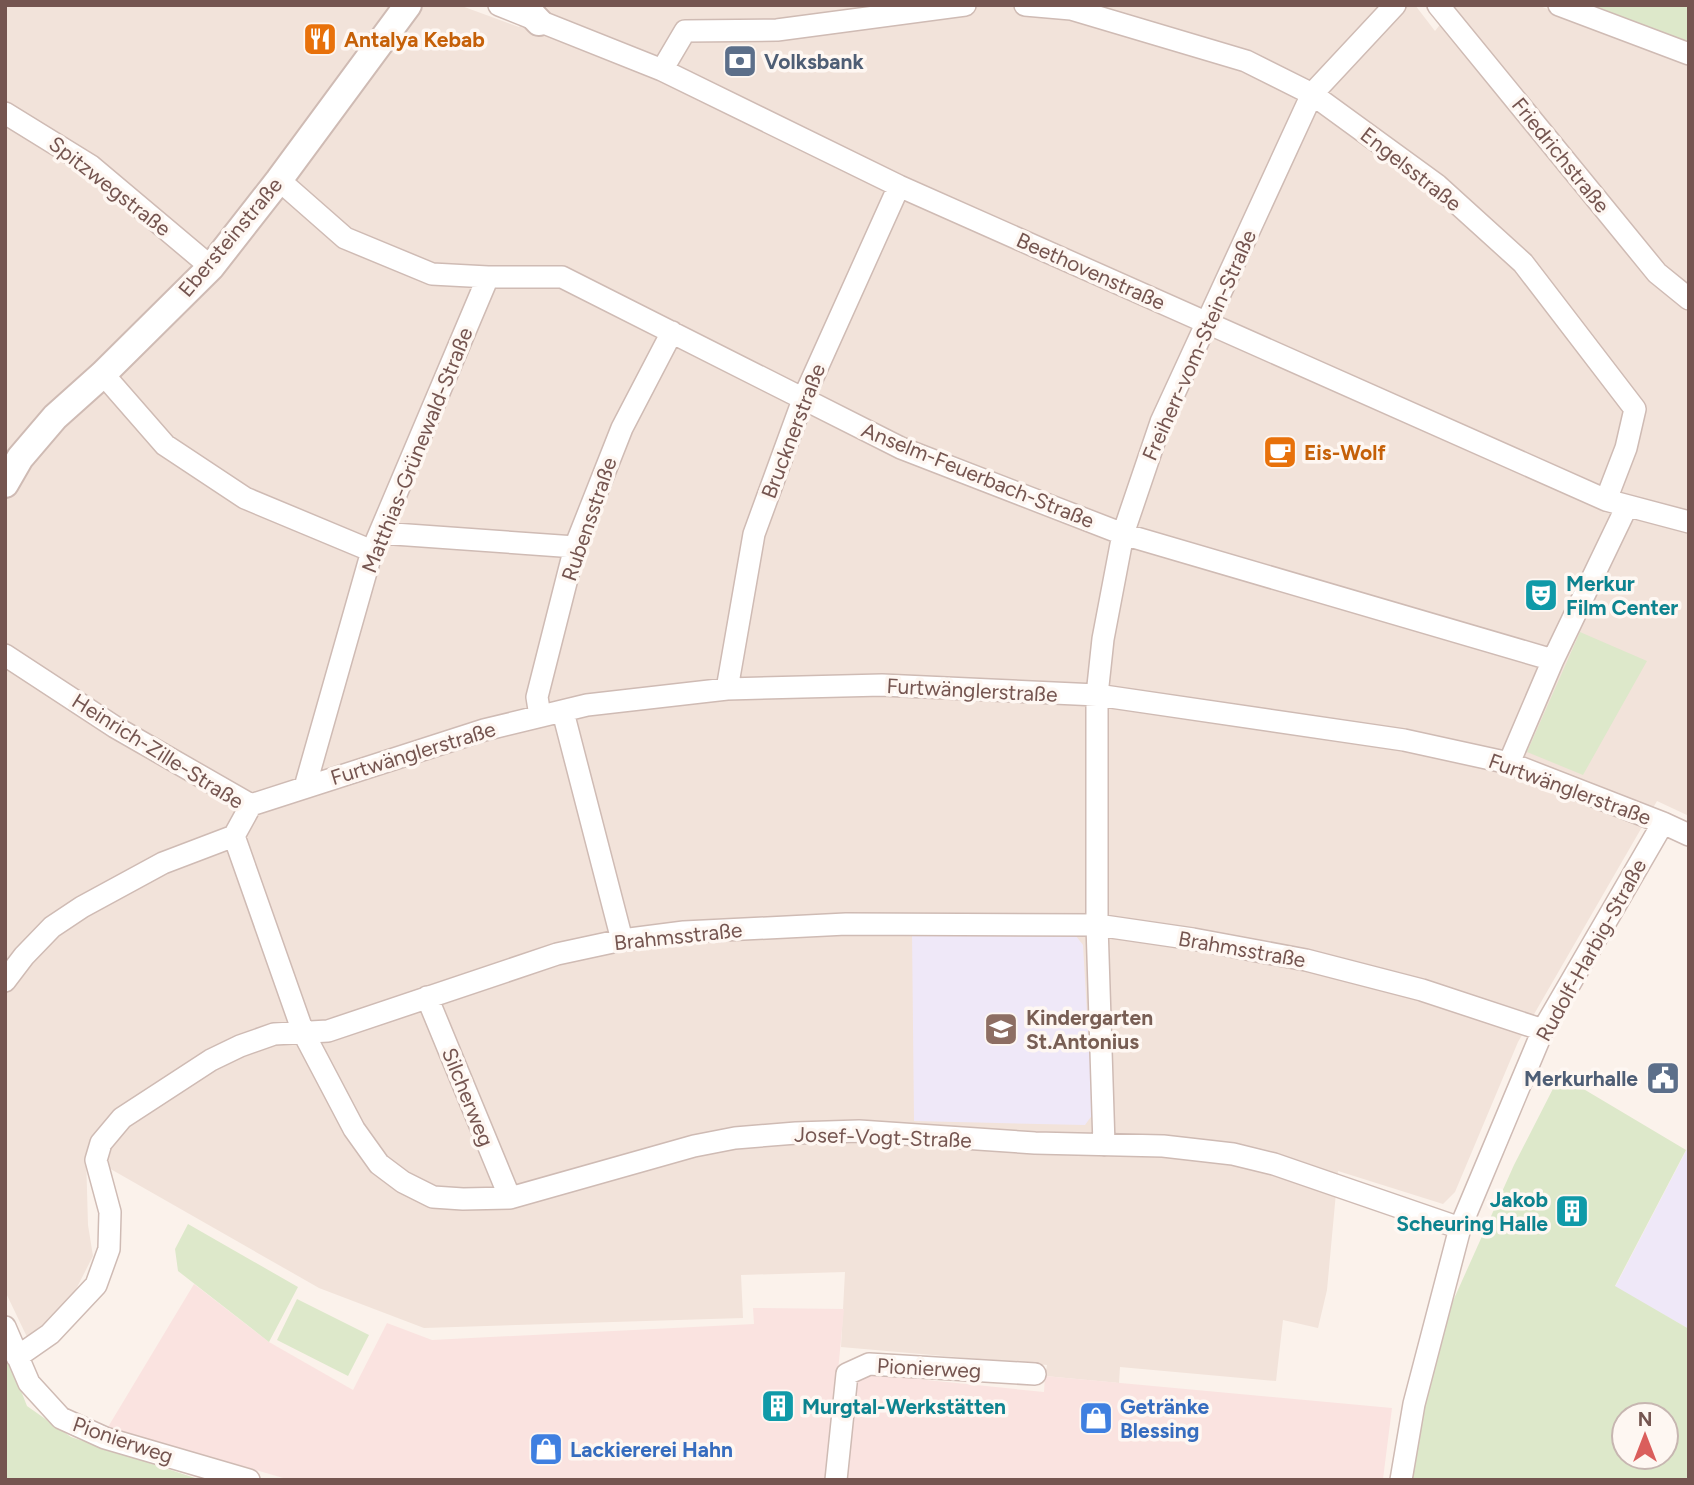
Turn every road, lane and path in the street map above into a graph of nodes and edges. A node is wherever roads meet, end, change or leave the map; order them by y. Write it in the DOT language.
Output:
graph roads {
  1 [pos="408,5"];
  2 [pos="499,5"];
  3 [pos="965,5"];
  4 [pos="1025,5"];
  5 [pos="1395,5"];
  6 [pos="1438,5"];
  7 [pos="1559,5"];
  8 [pos="531,14"];
  9 [pos="1689,54"];
  10 [pos="662,70"];
  11 [pos="1312,94"];
  12 [pos="5,113"];
  13 [pos="279,180"];
  14 [pos="899,186"];
  15 [pos="211,267"];
  16 [pos="488,277"];
  17 [pos="1689,299"];
  18 [pos="1207,323"];
  19 [pos="672,332"];
  20 [pos="103,374"];
  21 [pos="804,397"];
  22 [pos="5,484"];
  23 [pos="1605,500"];
  24 [pos="1627,506"];
  25 [pos="1689,522"];
  26 [pos="1123,534"];
  27 [pos="376,542"];
  28 [pos="575,547"];
  29 [pos="5,655"];
  30 [pos="1553,660"];
  31 [pos="727,689"];
  32 [pos="1097,695"];
  33 [pos="563,712"];
  34 [pos="540,716"];
  35 [pos="1509,763"];
  36 [pos="306,787"];
  37 [pos="251,805"];
  38 [pos="1663,823"];
  39 [pos="1689,835"];
  40 [pos="234,836"];
  41 [pos="1097,925"];
  42 [pos="622,940"];
  43 [pos="5,981"];
  44 [pos="427,997"];
  45 [pos="1543,1031"];
  46 [pos="303,1032"];
  47 [pos="1104,1145"];
  48 [pos="510,1198"];
  49 [pos="1460,1228"];
  50 [pos="5,1327"];
  51 [pos="17,1357"];
  52 [pos="1035,1374"];
  53 [pos="249,1480"];
  54 [pos="836,1480"];
  55 [pos="1401,1480"];
  1 -- 13 [label="street, Ebersteinstraße"];
  2 -- 8 [label="street, Beethovenstraße"];
  3 -- 10 [label="street"];
  4 -- 11 [label="street, Engelsstraße"];
  5 -- 11 [label="street, Freiherr-vom-Stein-Straße"];
  6 -- 17 [label="street, Friedrichstraße"];
  7 -- 9 [label="street"];
  8 -- 10 [label="street, Beethovenstraße"];
  10 -- 14 [label="street, Beethovenstraße"];
  11 -- 18 [label="street, Freiherr-vom-Stein-Straße"];
  11 -- 23 [label="street, Engelsstraße"];
  12 -- 15 [label="street, Spitzwegstraße"];
  13 -- 15 [label="street, Ebersteinstraße"];
  13 -- 16 [label="street, Anselm-Feuerbach-Straße"];
  14 -- 18 [label="street, Beethovenstraße"];
  14 -- 21 [label="street, Brucknerstraße"];
  15 -- 20 [label="street, Ebersteinstraße"];
  16 -- 19 [label="street, Anselm-Feuerbach-Straße"];
  16 -- 27 [label="street, Matthias-Grünewald-Straße"];
  18 -- 23 [label="street, Beethovenstraße"];
  18 -- 26 [label="street, Freiherr-vom-Stein-Straße"];
  19 -- 21 [label="street, Anselm-Feuerbach-Straße"];
  19 -- 28 [label="street, Rubensstraße"];
  20 -- 22 [label="street, Ebersteinstraße"];
  20 -- 27 [label="street"];
  21 -- 26 [label="street, Anselm-Feuerbach-Straße"];
  21 -- 31 [label="street, Brucknerstraße"];
  23 -- 24 [label="street, Beethovenstraße"];
  24 -- 25 [label="street, Beethovenstraße"];
  24 -- 30 [label="street"];
  26 -- 30 [label="street, Anselm-Feuerbach-Straße"];
  26 -- 32 [label="street, Freiherr-vom-Stein-Straße"];
  27 -- 28 [label="street"];
  27 -- 36 [label="street, Matthias-Grünewald-Straße"];
  28 -- 34 [label="street, Rubensstraße"];
  29 -- 37 [label="street, Heinrich-Zille-Straße"];
  30 -- 35 [label="street"];
  31 -- 32 [label="street, Furtwänglerstraße"];
  31 -- 33 [label="street, Furtwänglerstraße"];
  32 -- 35 [label="street, Furtwänglerstraße"];
  32 -- 41 [label="street, Freiherr-vom-Stein-Straße"];
  33 -- 34 [label="street, Furtwänglerstraße"];
  33 -- 42 [label="street"];
  34 -- 36 [label="street, Furtwänglerstraße"];
  35 -- 38 [label="street, Furtwänglerstraße"];
  36 -- 37 [label="street, Furtwänglerstraße"];
  37 -- 40 [label="street, Heinrich-Zille-Straße"];
  38 -- 39 [label="street, Furtwänglerstraße"];
  38 -- 45 [label="street, Rudolf-Harbig-Straße"];
  40 -- 43 [label="street"];
  40 -- 46 [label="street, Heinrich-Zille-Straße"];
  41 -- 42 [label="street, Brahmsstraße"];
  41 -- 45 [label="street, Brahmsstraße"];
  41 -- 47 [label="street, Freiherr-vom-Stein-Straße"];
  42 -- 44 [label="street, Brahmsstraße"];
  44 -- 46 [label="street, Brahmsstraße"];
  44 -- 48 [label="street, Silcherweg"];
  45 -- 49 [label="street, Rudolf-Harbig-Straße"];
  46 -- 48 [label="street, Josef-Vogt-Straße"];
  46 -- 51 [label="street, Brahmsstraße"];
  47 -- 48 [label="street, Josef-Vogt-Straße"];
  47 -- 49 [label="street, Josef-Vogt-Straße"];
  49 -- 55 [label="street, Rudolf-Harbig-Straße"];
  50 -- 51 [label="street, Pionierweg"];
  51 -- 53 [label="street, Pionierweg"];
  52 -- 54 [label="street, Pionierweg"];
}
